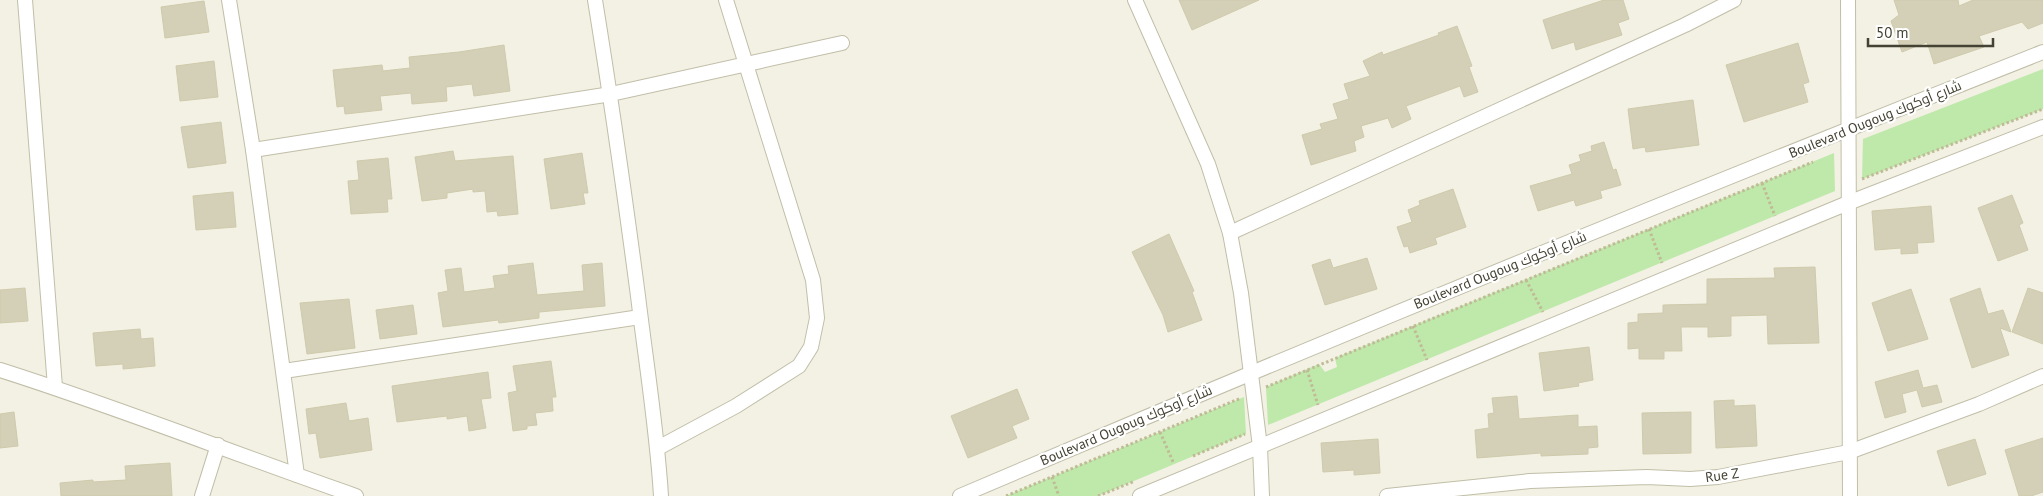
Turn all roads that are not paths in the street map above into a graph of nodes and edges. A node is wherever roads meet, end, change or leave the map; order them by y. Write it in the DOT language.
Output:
graph roads {
  1 [pos="25,0"];
  2 [pos="229,0"];
  3 [pos="595,0"];
  4 [pos="726,0"];
  5 [pos="1135,0"];
  6 [pos="1734,0"];
  7 [pos="1848,0"];
  8 [pos="842,43"];
  9 [pos="2043,52"];
  10 [pos="745,64"];
  11 [pos="611,94"];
  12 [pos="2043,127"];
  13 [pos="1849,128"];
  14 [pos="253,150"];
  15 [pos="1848,203"];
  16 [pos="1230,233"];
  17 [pos="640,317"];
  18 [pos="0,370"];
  19 [pos="284,372"];
  20 [pos="1251,372"];
  21 [pos="2043,376"];
  22 [pos="55,387"];
  23 [pos="218,445"];
  24 [pos="1260,447"];
  25 [pos="658,448"];
  26 [pos="1849,452"];
  27 [pos="297,476"];
  28 [pos="202,496"];
  29 [pos="356,496"];
  30 [pos="661,496"];
  31 [pos="960,496"];
  32 [pos="1140,496"];
  33 [pos="1262,496"];
  34 [pos="1386,496"];
  35 [pos="1850,496"];
  1 -- 22 [label="street"];
  2 -- 14 [label="street"];
  3 -- 11 [label="street"];
  4 -- 10 [label="street"];
  5 -- 16 [label="street"];
  6 -- 16 [label="street"];
  7 -- 13 [label="street"];
  8 -- 10 [label="street"];
  9 -- 13 [label="street, Boulevard Ougoug شارع أوكوك"];
  10 -- 11 [label="street"];
  10 -- 25 [label="street"];
  11 -- 14 [label="street"];
  11 -- 17 [label="street"];
  12 -- 15 [label="street"];
  13 -- 15 [label="street"];
  13 -- 20 [label="street, Boulevard Ougoug شارع أوكوك"];
  14 -- 19 [label="street"];
  15 -- 24 [label="street"];
  15 -- 26 [label="street"];
  16 -- 20 [label="street"];
  17 -- 19 [label="street"];
  17 -- 25 [label="street"];
  18 -- 22 [label="street"];
  19 -- 27 [label="street"];
  20 -- 24 [label="street"];
  20 -- 31 [label="street, Boulevard Ougoug شارع أوكوك"];
  21 -- 26 [label="street, Rue Z"];
  22 -- 23 [label="street"];
  23 -- 27 [label="street"];
  23 -- 28 [label="street"];
  24 -- 32 [label="street"];
  24 -- 33 [label="street"];
  25 -- 30 [label="street"];
  26 -- 34 [label="street, Rue Z"];
  26 -- 35 [label="street"];
  27 -- 29 [label="street"];
}
